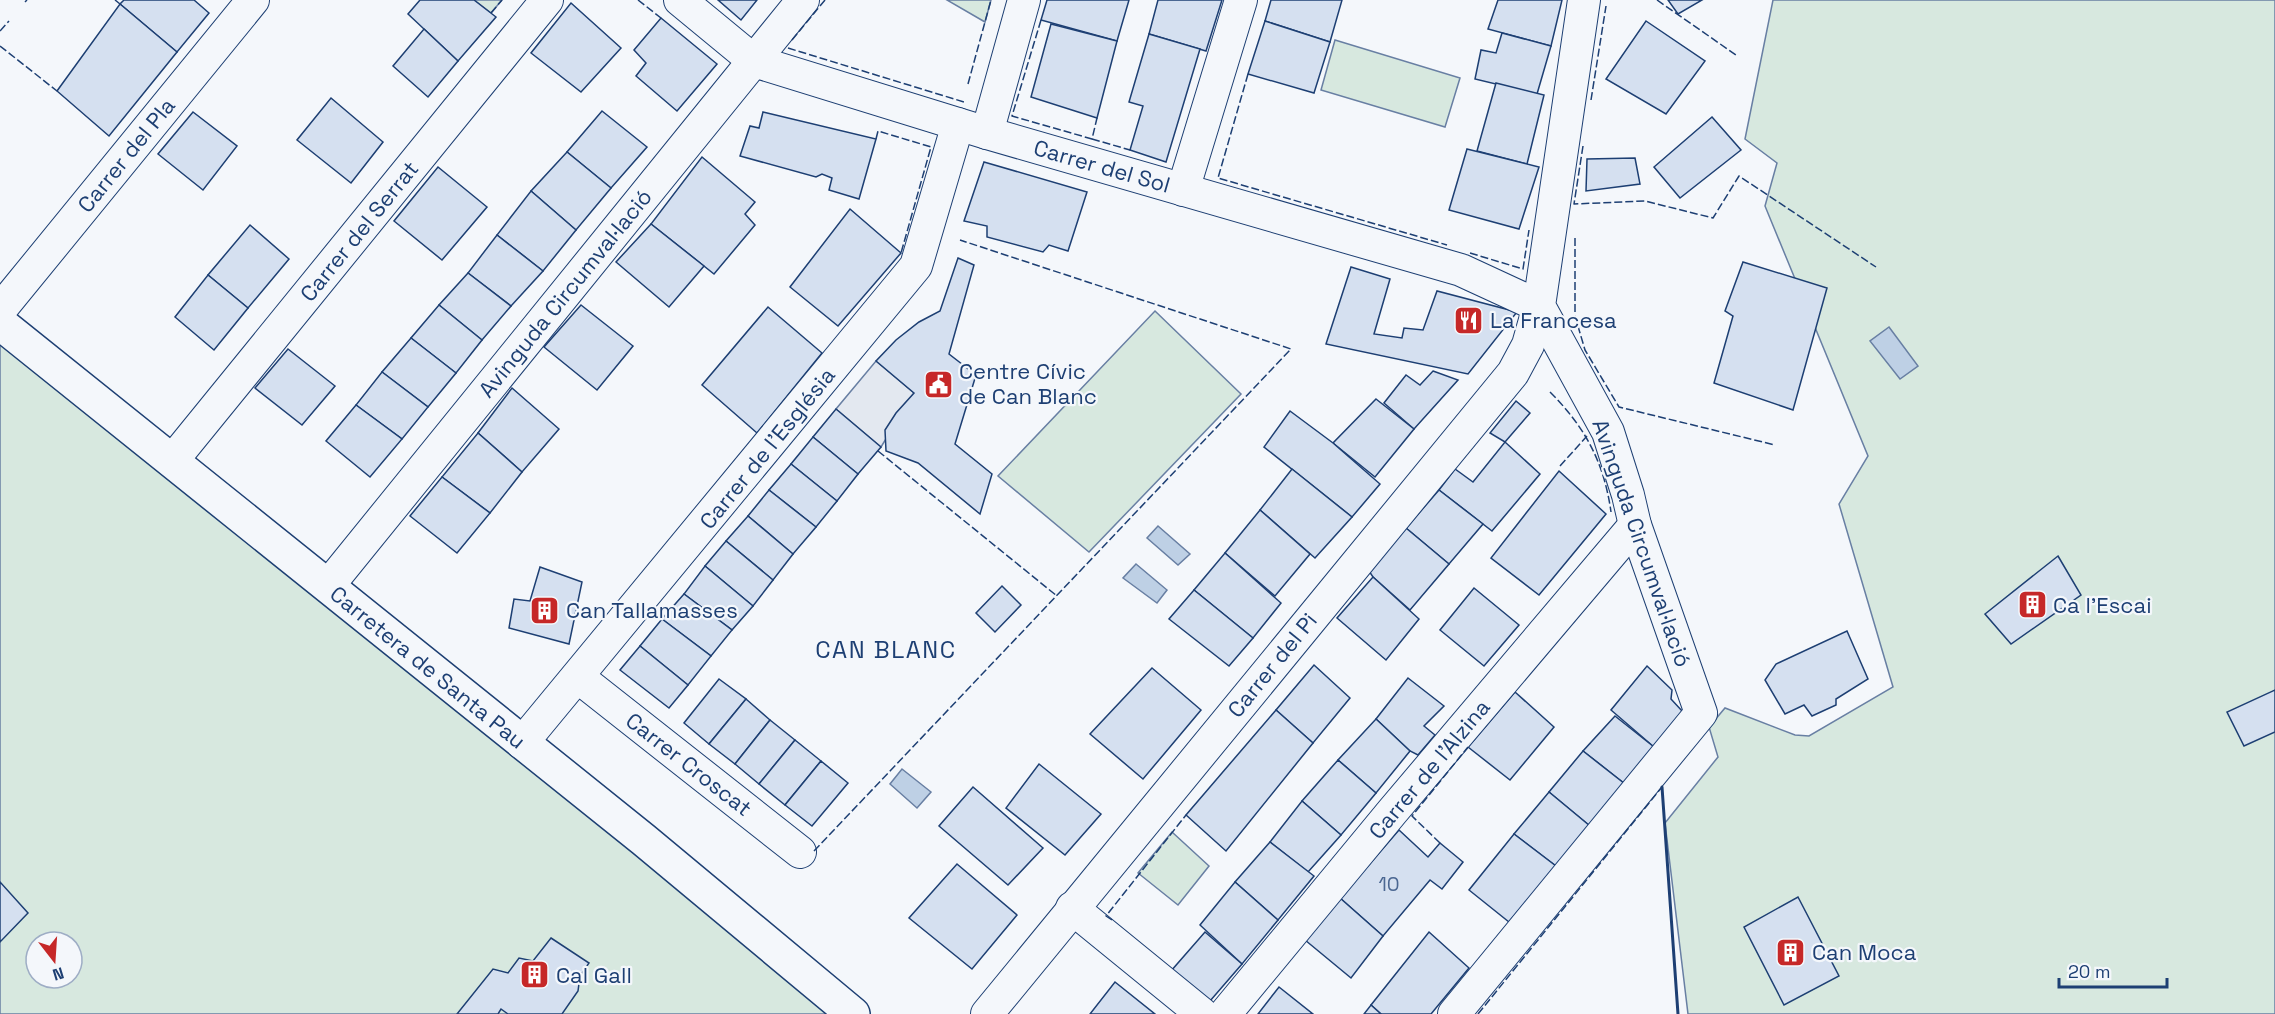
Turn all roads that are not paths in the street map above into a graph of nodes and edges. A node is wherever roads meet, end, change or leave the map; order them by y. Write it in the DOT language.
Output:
graph roads {
  1 [pos="253,0"];
  2 [pos="547,0"];
  3 [pos="680,0"];
  4 [pos="803,0"];
  5 [pos="1024,0"];
  6 [pos="1241,0"];
  7 [pos="1584,0"];
  8 [pos="754,61"];
  9 [pos="958,124"];
  10 [pos="987,133"];
  11 [pos="1183,190"];
  12 [pos="1539,306"];
  13 [pos="0,310"];
  14 [pos="0,323"];
  15 [pos="172,461"];
  16 [pos="1635,525"];
  17 [pos="328,586"];
  18 [pos="578,677"];
  19 [pos="522,743"];
  20 [pos="800,852"];
  21 [pos="1072,908"];
  22 [pos="853,1014"];
  23 [pos="987,1014"];
  24 [pos="1202,1014"];
  25 [pos="1225,1014"];
  26 [pos="1454,1014"];
  1 -- 13 [label="street, Carrer del Pla"];
  2 -- 15 [label="street, Carrer del Serrat"];
  3 -- 8 [label="street, Carrer del Sol"];
  4 -- 8 [label="street, Avinguda Circumval·lació"];
  5 -- 10 [label="street"];
  6 -- 11 [label="street"];
  7 -- 12 [label="street"];
  8 -- 9 [label="street, Carrer del Sol"];
  8 -- 17 [label="street, Avinguda Circumval·lació"];
  9 -- 10 [label="street, Carrer del Sol"];
  9 -- 18 [label="street, Carrer de l'Església"];
  10 -- 11 [label="street, Carrer del Sol"];
  11 -- 12 [label="street, Carrer del Sol"];
  12 -- 16 [label="street, Avinguda Circumval·lació"];
  12 -- 21 [label="street, Carrer del Pi"];
  14 -- 15 [label="main road, Carretera de Santa Pau"];
  15 -- 17 [label="main road, Carretera de Santa Pau"];
  16 -- 25 [label="street, Carrer de l'Alzina"];
  16 -- 26 [label="street, Avinguda Circumval·lació"];
  17 -- 19 [label="main road, Carretera de Santa Pau"];
  18 -- 19 [label="street, Carrer de l'Església"];
  18 -- 20 [label="street, Carrer Croscat"];
  19 -- 22 [label="main road, Carretera de Santa Pau"];
  21 -- 23 [label="street, Carrer del Pi"];
  21 -- 24 [label="street"];
}
